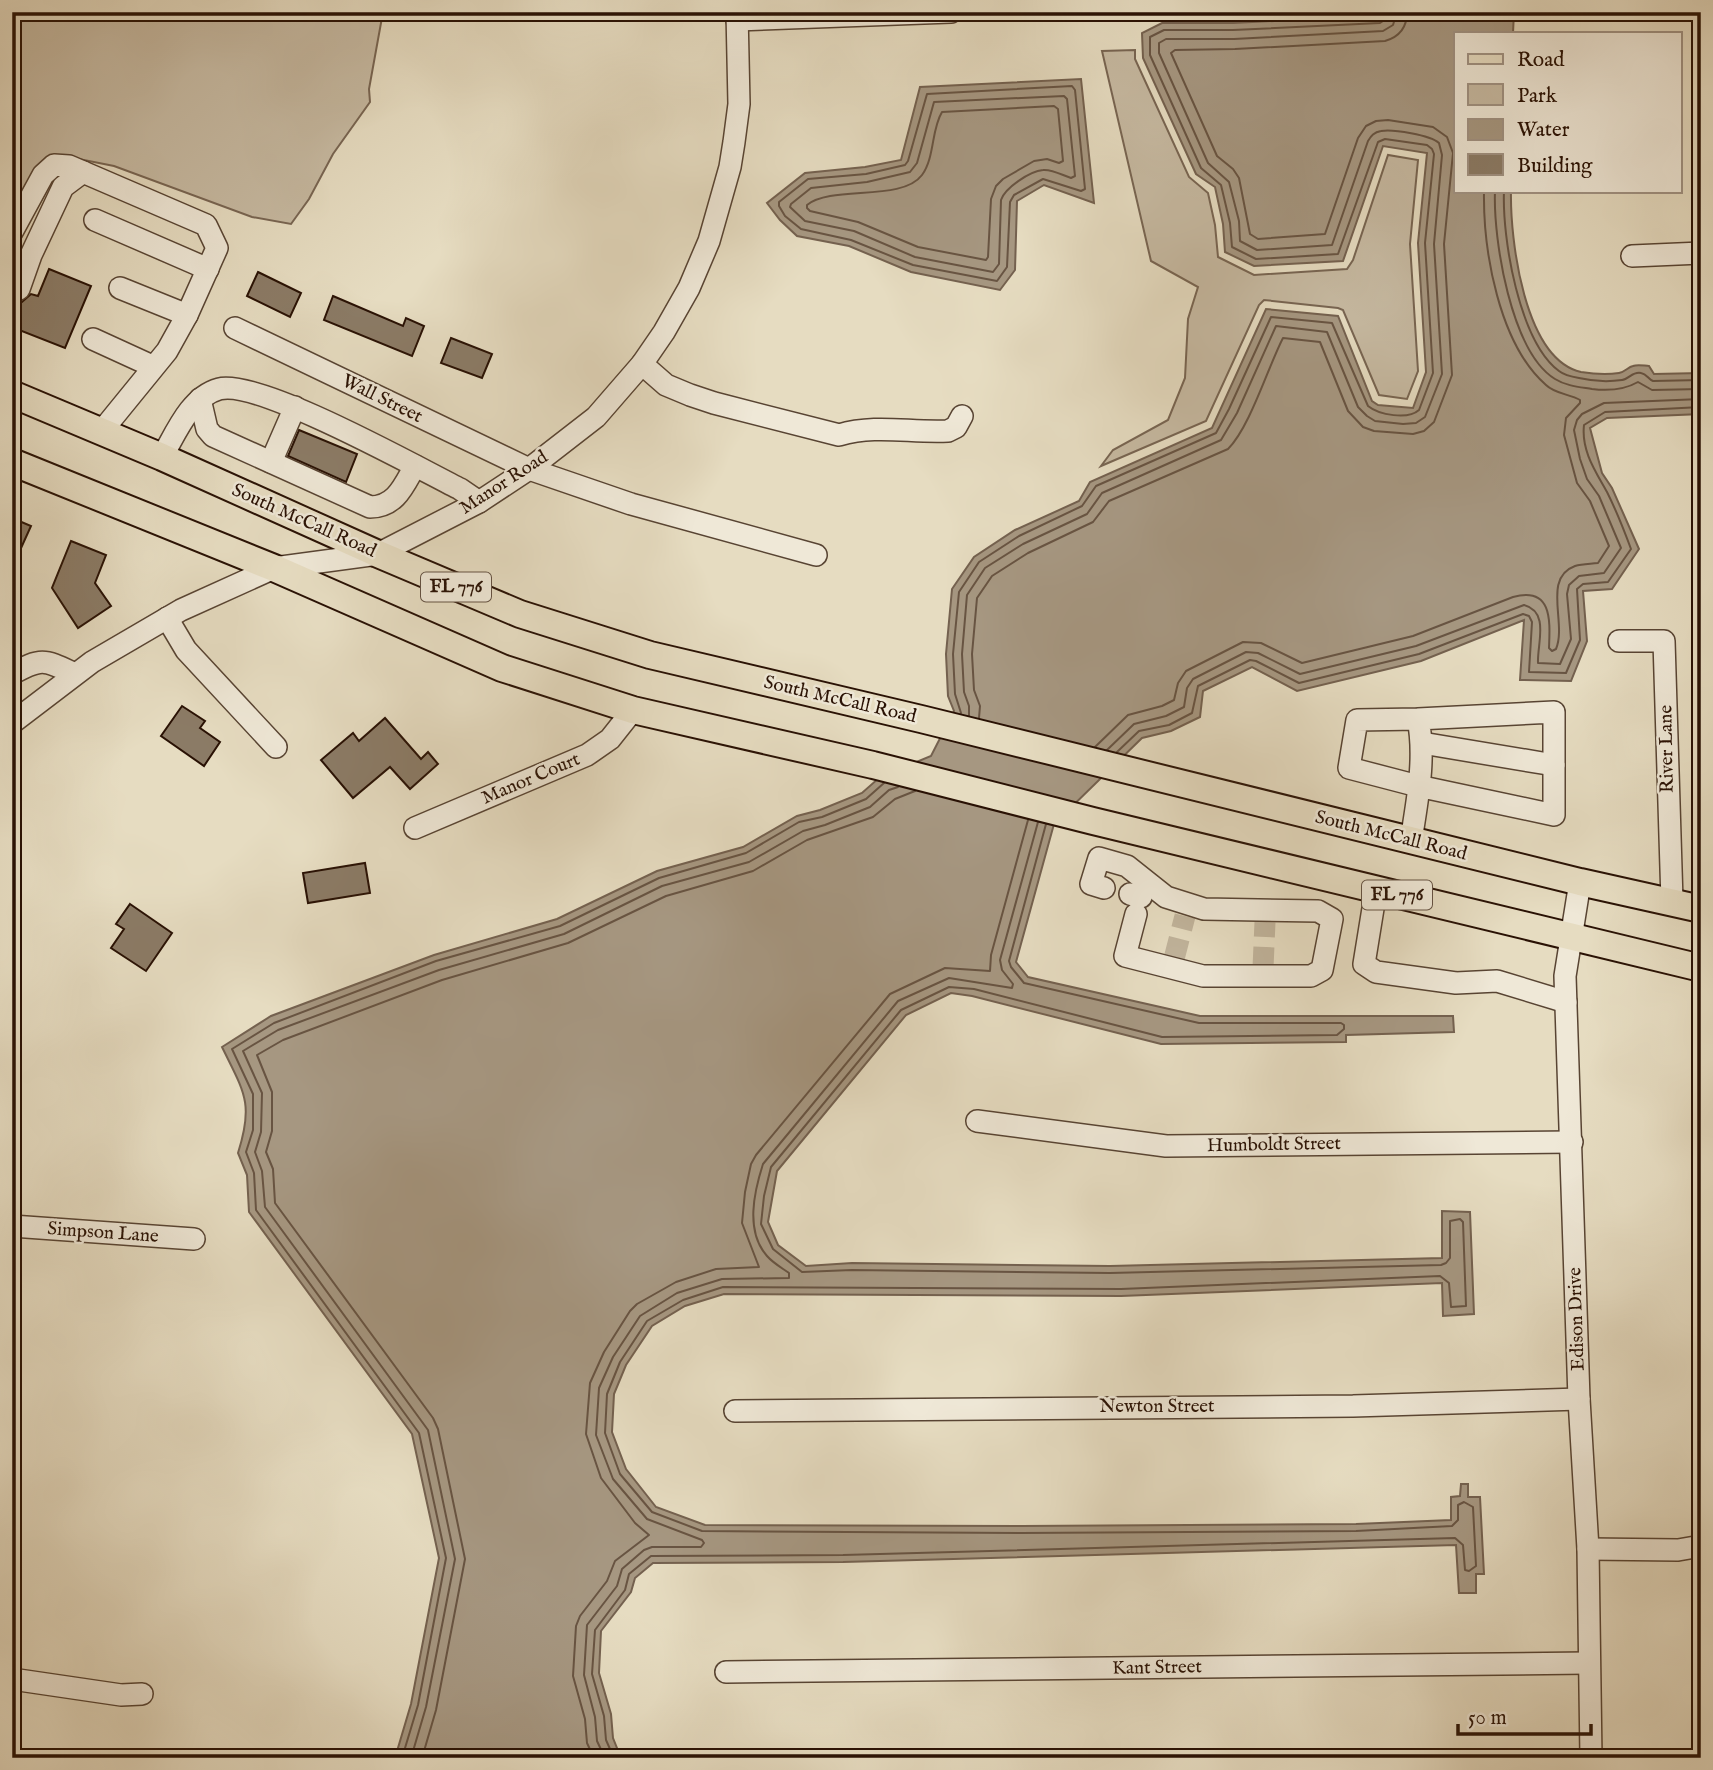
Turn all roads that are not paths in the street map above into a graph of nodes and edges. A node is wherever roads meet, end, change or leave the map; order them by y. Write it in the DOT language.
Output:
graph roads {
  1 [pos="951,12"];
  2 [pos="737,16"];
  3 [pos="83,172"];
  4 [pos="95,220"];
  5 [pos="12,232"];
  6 [pos="1701,253"];
  7 [pos="21,254"];
  8 [pos="1632,256"];
  9 [pos="208,269"];
  10 [pos="120,288"];
  11 [pos="19,289"];
  12 [pos="187,315"];
  13 [pos="234,328"];
  14 [pos="93,339"];
  15 [pos="642,364"];
  16 [pos="152,366"];
  17 [pos="12,394"];
  18 [pos="200,400"];
  19 [pos="295,407"];
  20 [pos="962,416"];
  21 [pos="101,432"];
  22 [pos="162,457"];
  23 [pos="12,462"];
  24 [pos="271,462"];
  25 [pos="415,466"];
  26 [pos="529,469"];
  27 [pos="479,502"];
  28 [pos="378,554"];
  29 [pos="816,555"];
  30 [pos="274,568"];
  31 [pos="167,618"];
  32 [pos="1619,641"];
  33 [pos="12,674"];
  34 [pos="75,674"];
  35 [pos="633,709"];
  36 [pos="1418,719"];
  37 [pos="12,723"];
  38 [pos="1422,743"];
  39 [pos="276,747"];
  40 [pos="1554,765"];
  41 [pos="1418,786"];
  42 [pos="415,828"];
  43 [pos="1411,841"];
  44 [pos="1328,877"];
  45 [pos="1580,882"];
  46 [pos="1104,888"];
  47 [pos="1376,890"];
  48 [pos="1138,898"];
  49 [pos="1672,901"];
  50 [pos="1701,909"];
  51 [pos="1318,911"];
  52 [pos="1570,937"];
  53 [pos="1701,968"];
  54 [pos="1566,1002"];
  55 [pos="977,1121"];
  56 [pos="1572,1142"];
  57 [pos="12,1226"];
  58 [pos="194,1239"];
  59 [pos="1579,1399"];
  60 [pos="735,1411"];
  61 [pos="1701,1546"];
  62 [pos="1588,1549"];
  63 [pos="1588,1663"];
  64 [pos="726,1672"];
  65 [pos="12,1679"];
  66 [pos="142,1695"];
  67 [pos="1591,1758"];
  1 -- 2 [label="street"];
  2 -- 15 [label="street, Manor Road"];
  3 -- 5 [label="street"];
  3 -- 7 [label="street"];
  3 -- 9 [label="street"];
  4 -- 9 [label="street"];
  6 -- 8 [label="street"];
  7 -- 11 [label="street"];
  9 -- 12 [label="street"];
  10 -- 12 [label="street"];
  12 -- 16 [label="street"];
  13 -- 26 [label="street, Wall Street"];
  14 -- 16 [label="street"];
  15 -- 20 [label="street"];
  15 -- 26 [label="street, Manor Road"];
  16 -- 21 [label="street"];
  17 -- 21 [label="main road, South McCall Road / FL 776"];
  18 -- 19 [label="street"];
  18 -- 22 [label="street"];
  18 -- 24 [label="street"];
  19 -- 24 [label="street"];
  19 -- 25 [label="street"];
  21 -- 22 [label="main road, South McCall Road / FL 776"];
  22 -- 28 [label="main road, South McCall Road / FL 776"];
  23 -- 30 [label="main road, FL 776"];
  24 -- 25 [label="street"];
  25 -- 27 [label="street"];
  26 -- 27 [label="street, Manor Road"];
  26 -- 29 [label="street, Wall Street"];
  27 -- 28 [label="street, Manor Road"];
  28 -- 30 [label="street, Manor Road"];
  28 -- 43 [label="main road, South McCall Road / FL 776"];
  30 -- 31 [label="street, Manor Road"];
  30 -- 35 [label="main road, FL 776"];
  31 -- 34 [label="street, Manor Road"];
  31 -- 39 [label="street"];
  32 -- 49 [label="street, River Lane"];
  33 -- 34 [label="street"];
  34 -- 37 [label="street, Manor Road"];
  35 -- 42 [label="street, Manor Court"];
  35 -- 44 [label="main road, FL 776"];
  36 -- 38 [label="street"];
  36 -- 40 [label="street"];
  36 -- 41 [label="street"];
  38 -- 40 [label="street"];
  38 -- 41 [label="street"];
  40 -- 41 [label="street"];
  41 -- 43 [label="street"];
  43 -- 45 [label="main road, South McCall Road / FL 776"];
  44 -- 47 [label="main road, FL 776"];
  44 -- 51 [label="street"];
  45 -- 49 [label="main road, South McCall Road / FL 776"];
  45 -- 52 [label="street, Edison Drive"];
  46 -- 48 [label="street"];
  47 -- 52 [label="main road, FL 776"];
  47 -- 54 [label="street"];
  48 -- 51 [label="street"];
  48 -- 51 [label="street"];
  49 -- 50 [label="main road, South McCall Road / FL 776"];
  52 -- 53 [label="main road, FL 776"];
  52 -- 54 [label="street, Edison Drive"];
  54 -- 56 [label="street, Edison Drive"];
  55 -- 56 [label="street, Humboldt Street"];
  56 -- 59 [label="street, Edison Drive"];
  57 -- 58 [label="street, Simpson Lane"];
  59 -- 60 [label="street, Newton Street"];
  59 -- 62 [label="street, Edison Drive"];
  61 -- 62 [label="street"];
  62 -- 63 [label="street, Edison Drive"];
  63 -- 64 [label="street, Kant Street"];
  63 -- 67 [label="street, Edison Drive"];
  65 -- 66 [label="street"];
}
